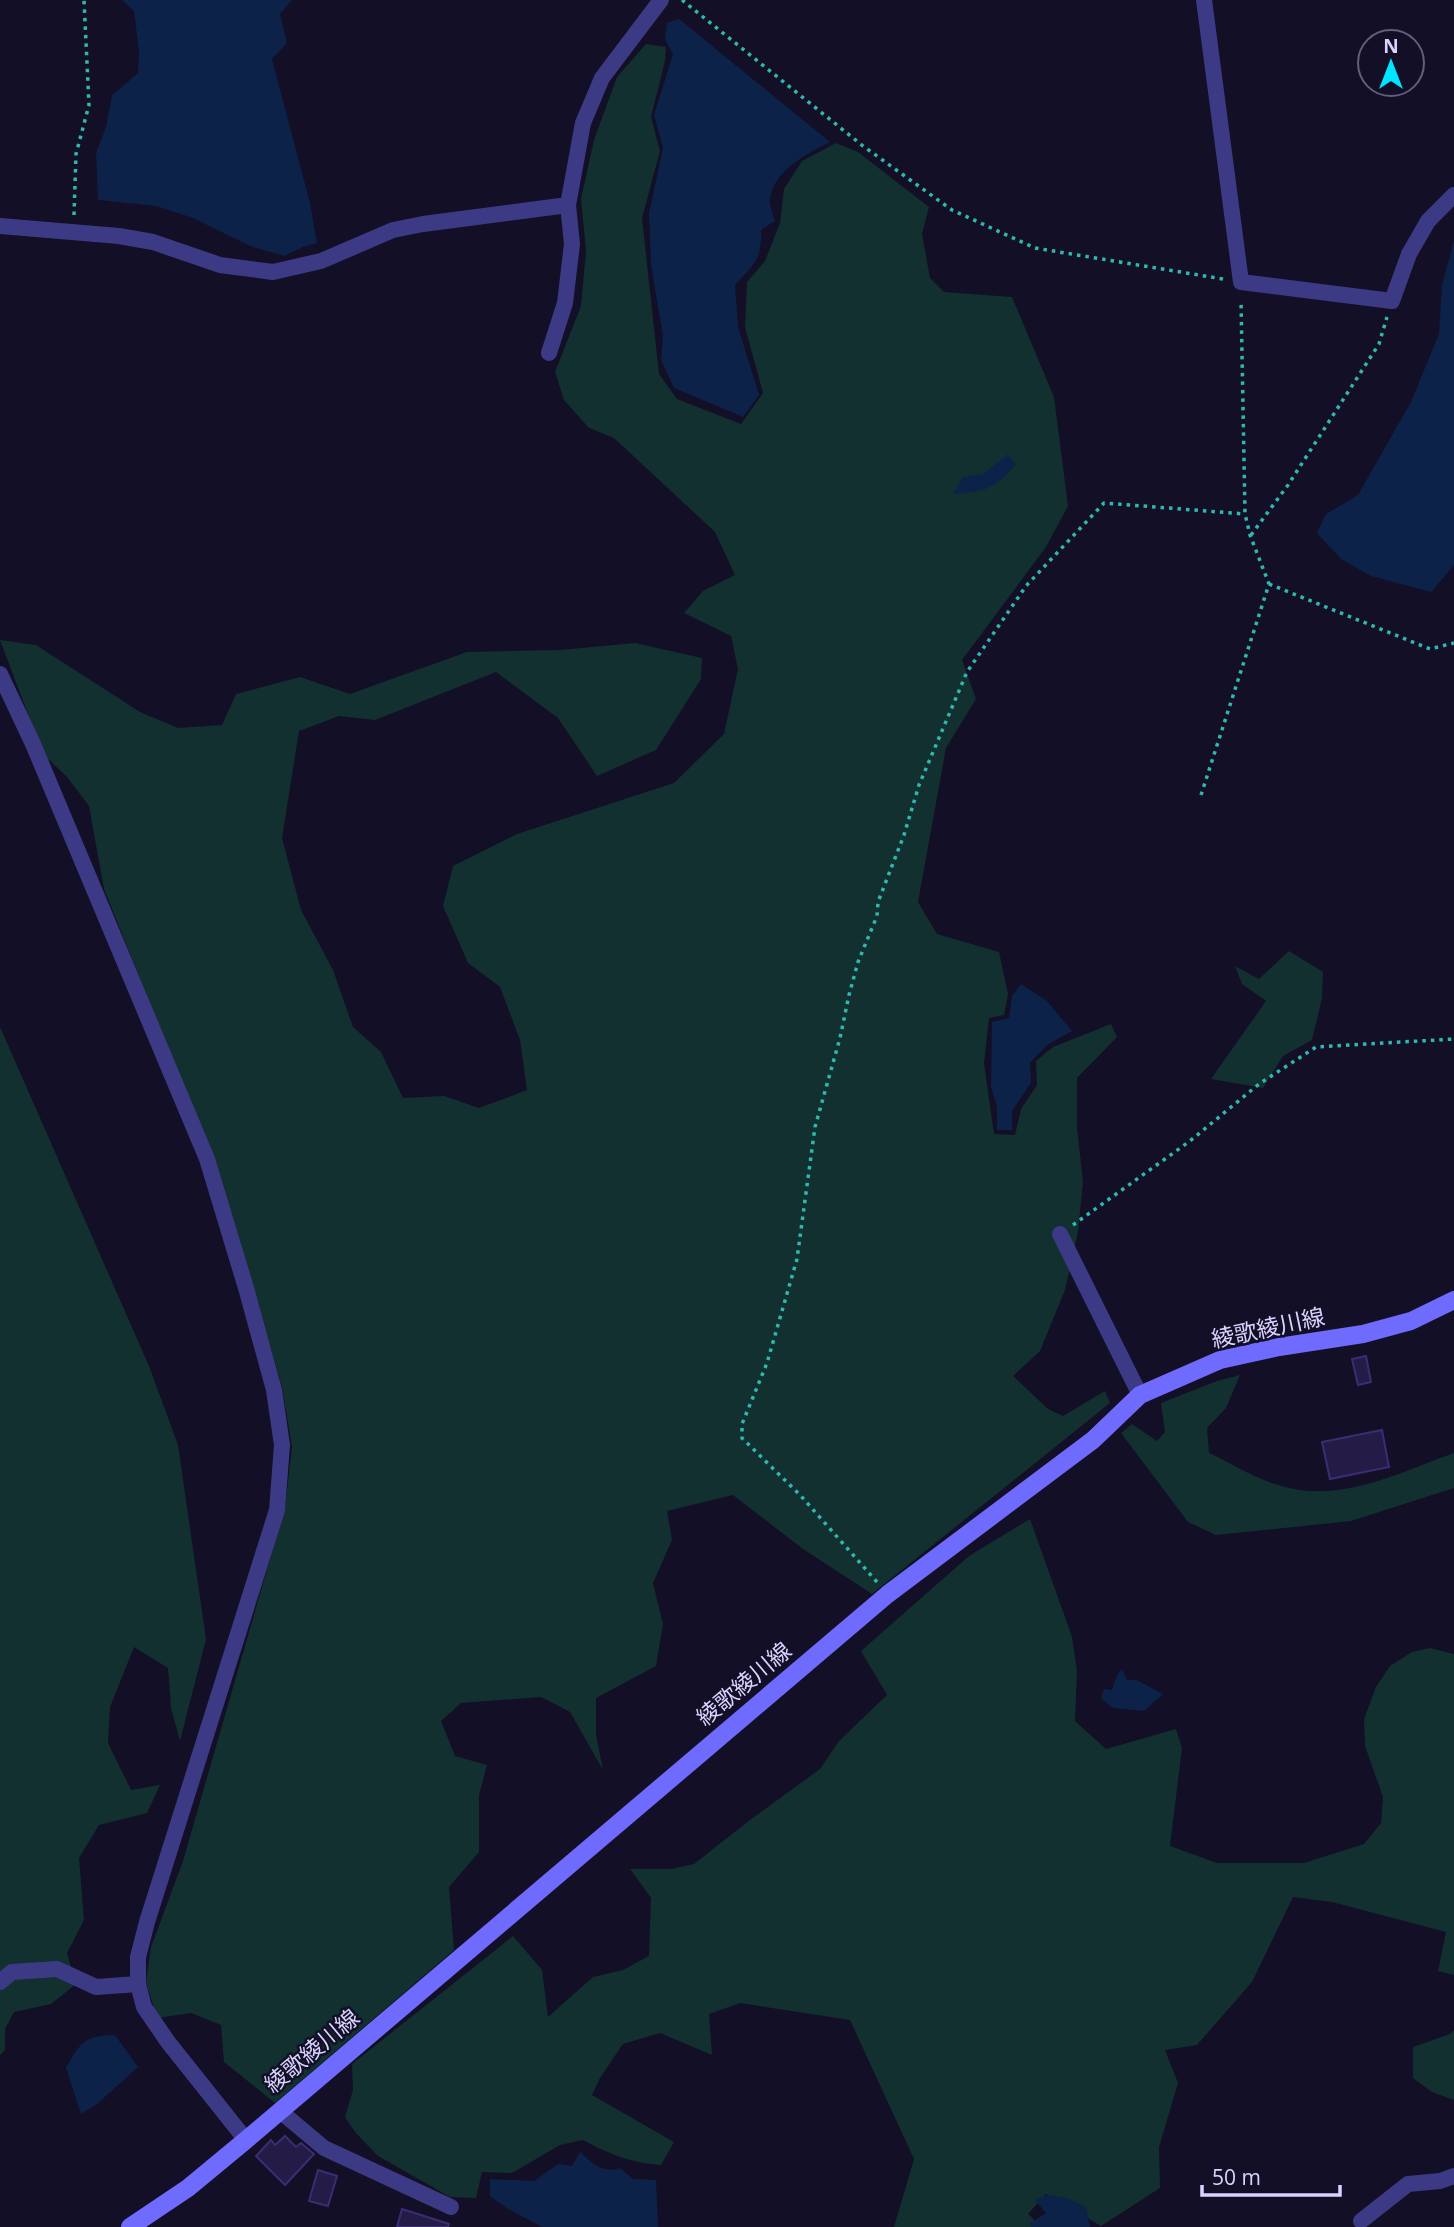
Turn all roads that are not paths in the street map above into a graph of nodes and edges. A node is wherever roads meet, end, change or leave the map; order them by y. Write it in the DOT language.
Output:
graph roads {
  1 [pos="661,0"];
  2 [pos="1205,0"];
  3 [pos="1454,195"];
  4 [pos="568,205"];
  5 [pos="0,226"];
  6 [pos="549,353"];
  7 [pos="1,678"];
  8 [pos="1060,1234"];
  9 [pos="1454,1300"];
  10 [pos="1140,1395"];
  11 [pos="0,1982"];
  12 [pos="138,1984"];
  13 [pos="280,2111"];
  14 [pos="246,2140"];
  15 [pos="1454,2176"];
  16 [pos="452,2207"];
  17 [pos="1362,2221"];
  18 [pos="130,2227"];
  1 -- 4 [label="street"];
  2 -- 3 [label="street"];
  4 -- 5 [label="street"];
  4 -- 6 [label="street"];
  7 -- 12 [label="street"];
  8 -- 10 [label="street"];
  9 -- 10 [label="main road, 綾歌綾川線"];
  10 -- 13 [label="main road, 綾歌綾川線"];
  11 -- 12 [label="street"];
  12 -- 14 [label="street"];
  13 -- 14 [label="main road, 綾歌綾川線"];
  13 -- 16 [label="street"];
  14 -- 18 [label="main road, 綾歌綾川線"];
  15 -- 17 [label="street"];
}
